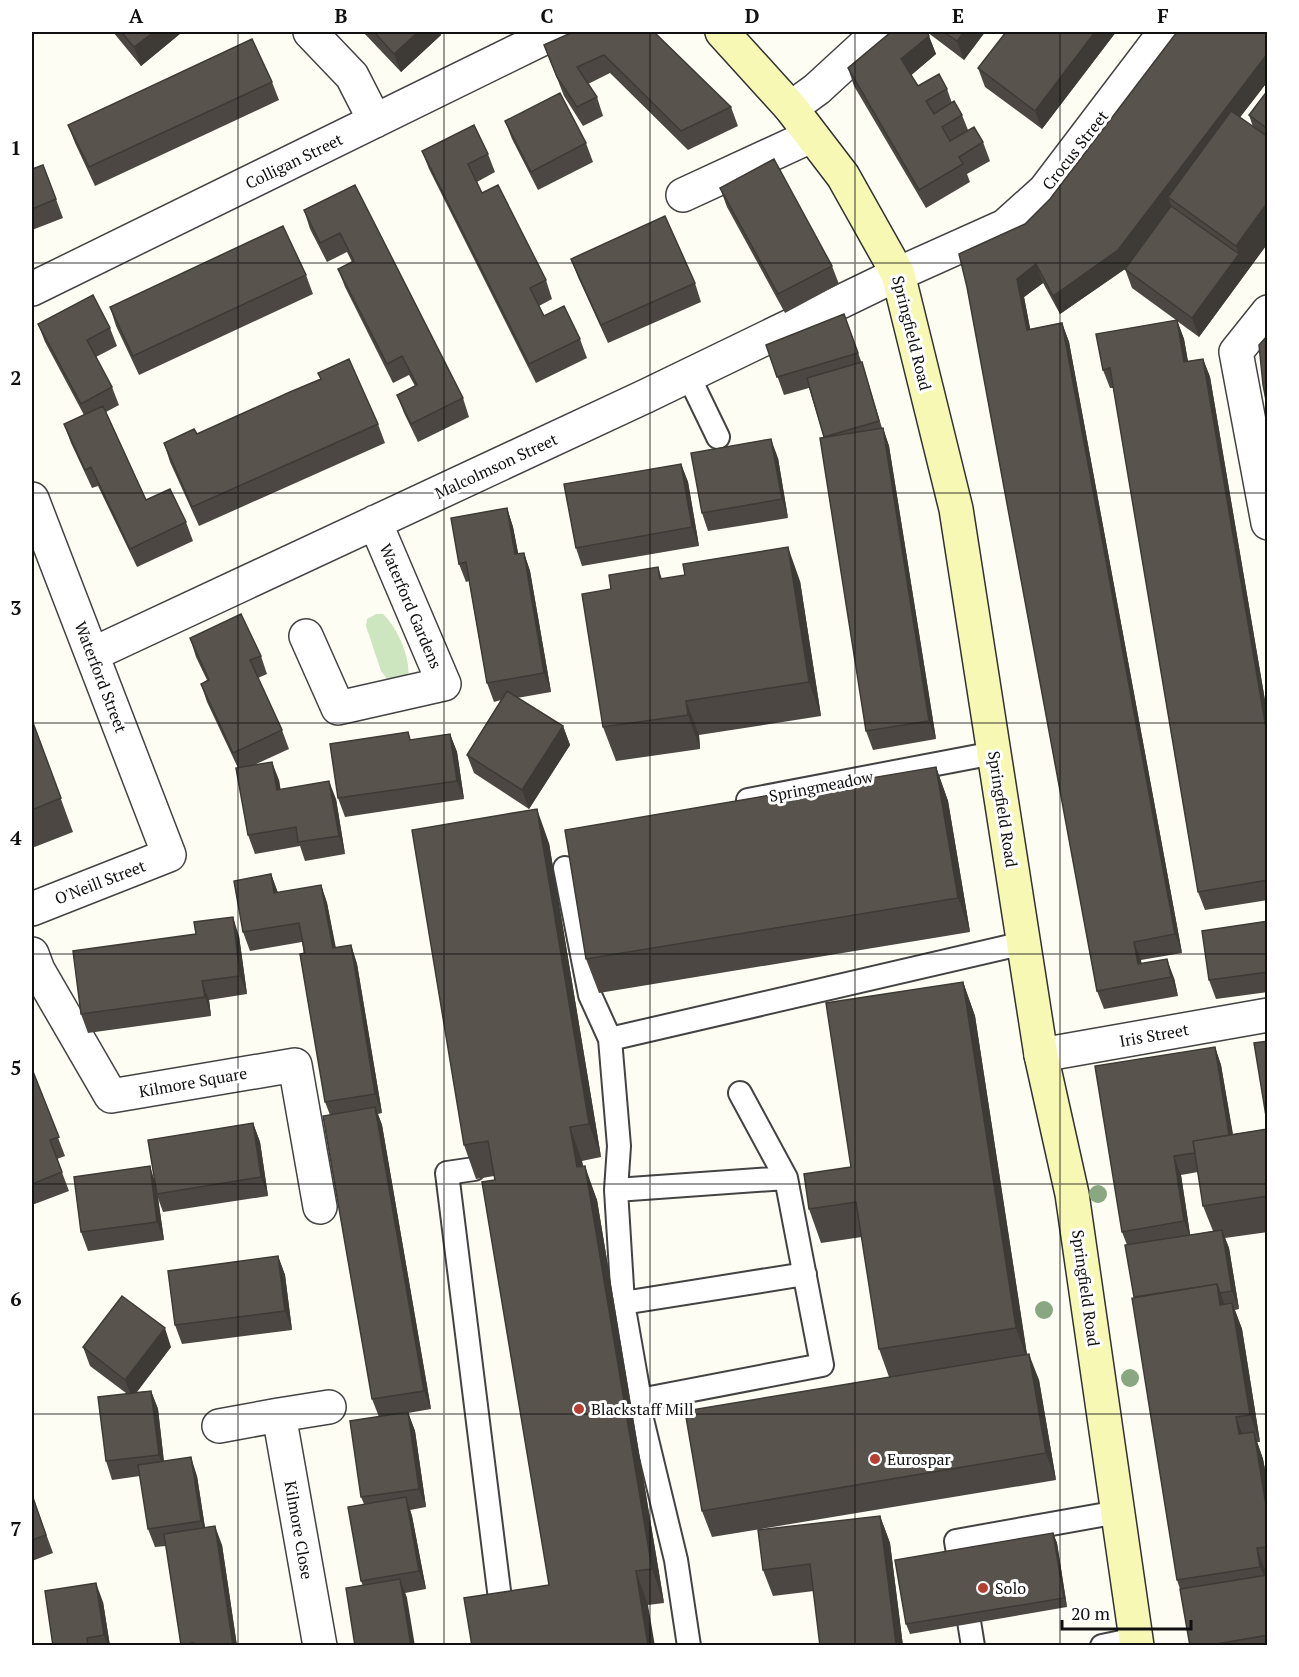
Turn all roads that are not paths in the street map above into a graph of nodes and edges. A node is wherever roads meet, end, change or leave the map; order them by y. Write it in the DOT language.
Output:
graph roads {
  1 [pos="310,32"];
  2 [pos="556,32"];
  3 [pos="722,32"];
  4 [pos="879,32"];
  5 [pos="1165,32"];
  6 [pos="791,108"];
  7 [pos="375,122"];
  8 [pos="811,136"];
  9 [pos="683,195"];
  10 [pos="898,274"];
  11 [pos="32,289"];
  12 [pos="1268,312"];
  13 [pos="687,375"];
  14 [pos="718,437"];
  15 [pos="32,499"];
  16 [pos="375,522"];
  17 [pos="1268,523"];
  18 [pos="306,636"];
  19 [pos="93,654"];
  20 [pos="994,753"];
  21 [pos="729,803"];
  22 [pos="169,855"];
  23 [pos="564,868"];
  24 [pos="32,909"];
  25 [pos="1024,943"];
  26 [pos="32,954"];
  27 [pos="1268,1015"];
  28 [pos="610,1039"];
  29 [pos="1041,1055"];
  30 [pos="740,1093"];
  31 [pos="474,1169"];
  32 [pos="786,1178"];
  33 [pos="616,1190"];
  34 [pos="320,1207"];
  35 [pos="805,1274"];
  36 [pos="623,1303"];
  37 [pos="640,1400"];
  38 [pos="329,1407"];
  39 [pos="279,1415"];
  40 [pos="219,1426"];
  41 [pos="1118,1512"];
  42 [pos="504,1628"];
  43 [pos="1137,1642"];
  44 [pos="320,1646"];
  45 [pos="689,1646"];
  46 [pos="973,1646"];
  47 [pos="1102,1646"];
  1 -- 7 [label="street"];
  2 -- 7 [label="street, Colligan Street"];
  3 -- 6 [label="main road, Springfield Road"];
  4 -- 6 [label="street"];
  5 -- 10 [label="street, Crocus Street"];
  6 -- 8 [label="main road, Springfield Road"];
  7 -- 11 [label="street, Colligan Street"];
  8 -- 9 [label="street"];
  8 -- 10 [label="main road, Springfield Road"];
  10 -- 13 [label="street, Malcolmson Street"];
  10 -- 20 [label="main road, Springfield Road"];
  12 -- 17 [label="street"];
  13 -- 14 [label="lane"];
  13 -- 16 [label="street, Malcolmson Street"];
  15 -- 19 [label="street, Waterford Street"];
  16 -- 18 [label="street, Waterford Gardens"];
  16 -- 19 [label="street, Malcolmson Street"];
  19 -- 22 [label="street, Waterford Street"];
  20 -- 21 [label="lane, Springmeadow"];
  20 -- 25 [label="main road, Springfield Road"];
  22 -- 24 [label="street, O'Neill Street"];
  23 -- 28 [label="lane"];
  25 -- 28 [label="lane"];
  25 -- 29 [label="main road, Springfield Road"];
  26 -- 34 [label="street, Kilmore Square"];
  27 -- 29 [label="street, Iris Street"];
  28 -- 33 [label="lane"];
  29 -- 41 [label="main road, Springfield Road"];
  30 -- 32 [label="lane"];
  31 -- 42 [label="lane"];
  32 -- 33 [label="lane"];
  32 -- 35 [label="lane"];
  33 -- 36 [label="lane"];
  35 -- 36 [label="lane"];
  35 -- 37 [label="lane"];
  36 -- 37 [label="lane"];
  37 -- 45 [label="lane"];
  38 -- 39 [label="street"];
  39 -- 40 [label="street"];
  39 -- 44 [label="street, Kilmore Close"];
  41 -- 43 [label="main road, Springfield Road"];
  41 -- 46 [label="lane"];
  43 -- 47 [label="lane"];
}
